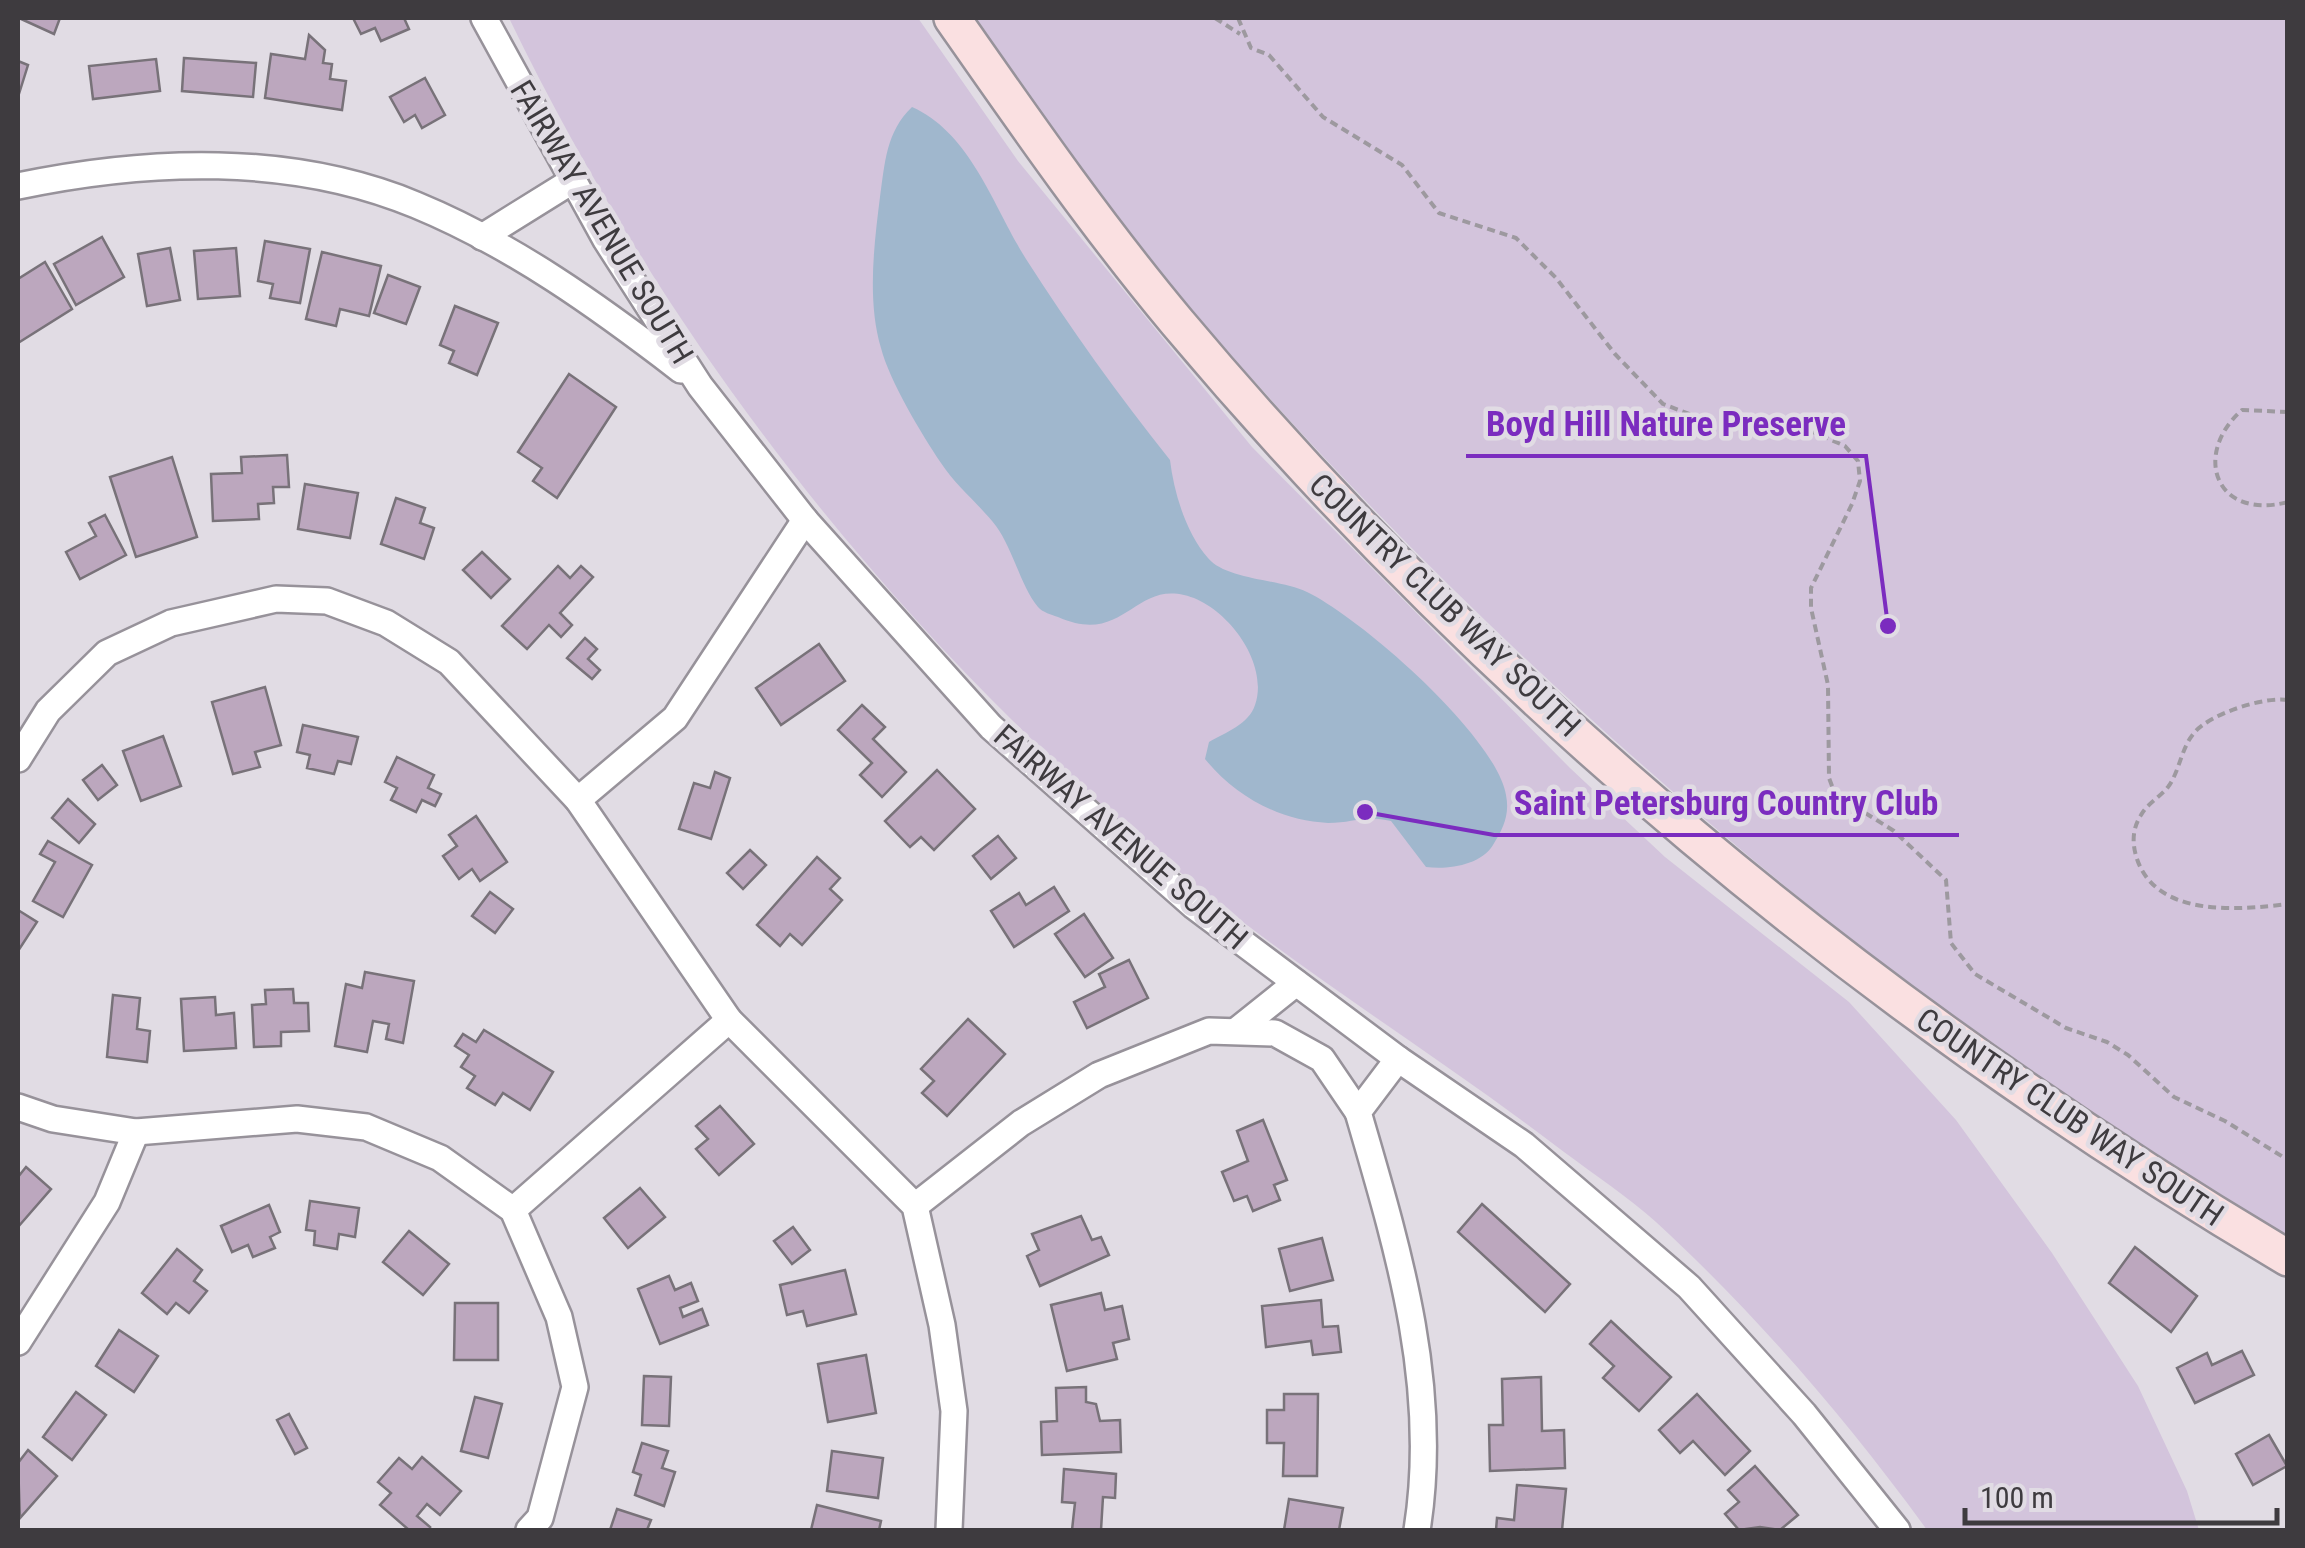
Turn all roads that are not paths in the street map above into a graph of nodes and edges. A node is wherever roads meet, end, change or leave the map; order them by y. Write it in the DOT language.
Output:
graph roads {
  1 [pos="484,18"];
  2 [pos="952,18"];
  3 [pos="572,182"];
  4 [pos="18,186"];
  5 [pos="482,237"];
  6 [pos="700,386"];
  7 [pos="804,520"];
  8 [pos="18,760"];
  9 [pos="578,800"];
  10 [pos="1296,983"];
  11 [pos="729,1020"];
  12 [pos="1236,1032"];
  13 [pos="1398,1059"];
  14 [pos="18,1108"];
  15 [pos="1358,1112"];
  16 [pos="136,1132"];
  17 [pos="916,1206"];
  18 [pos="513,1210"];
  19 [pos="2288,1258"];
  20 [pos="18,1342"];
  21 [pos="529,1530"];
  22 [pos="949,1530"];
  23 [pos="1417,1530"];
  24 [pos="1897,1530"];
  1 -- 3 [label="street, FAIRWAY AVENUE SOUTH"];
  2 -- 19 [label="street, COUNTRY CLUB WAY SOUTH"];
  3 -- 5 [label="street"];
  3 -- 6 [label="street, FAIRWAY AVENUE SOUTH"];
  4 -- 5 [label="street"];
  5 -- 6 [label="street"];
  6 -- 7 [label="street, FAIRWAY AVENUE SOUTH"];
  7 -- 9 [label="street"];
  7 -- 10 [label="street, FAIRWAY AVENUE SOUTH"];
  8 -- 9 [label="street"];
  9 -- 11 [label="street"];
  10 -- 12 [label="street"];
  10 -- 13 [label="street, FAIRWAY AVENUE SOUTH"];
  11 -- 17 [label="street"];
  11 -- 18 [label="street"];
  12 -- 15 [label="street"];
  12 -- 17 [label="street"];
  13 -- 15 [label="street"];
  13 -- 24 [label="street, FAIRWAY AVENUE SOUTH"];
  14 -- 16 [label="street"];
  15 -- 23 [label="street"];
  16 -- 18 [label="street"];
  16 -- 20 [label="street"];
  17 -- 22 [label="street"];
  18 -- 21 [label="street"];
}
